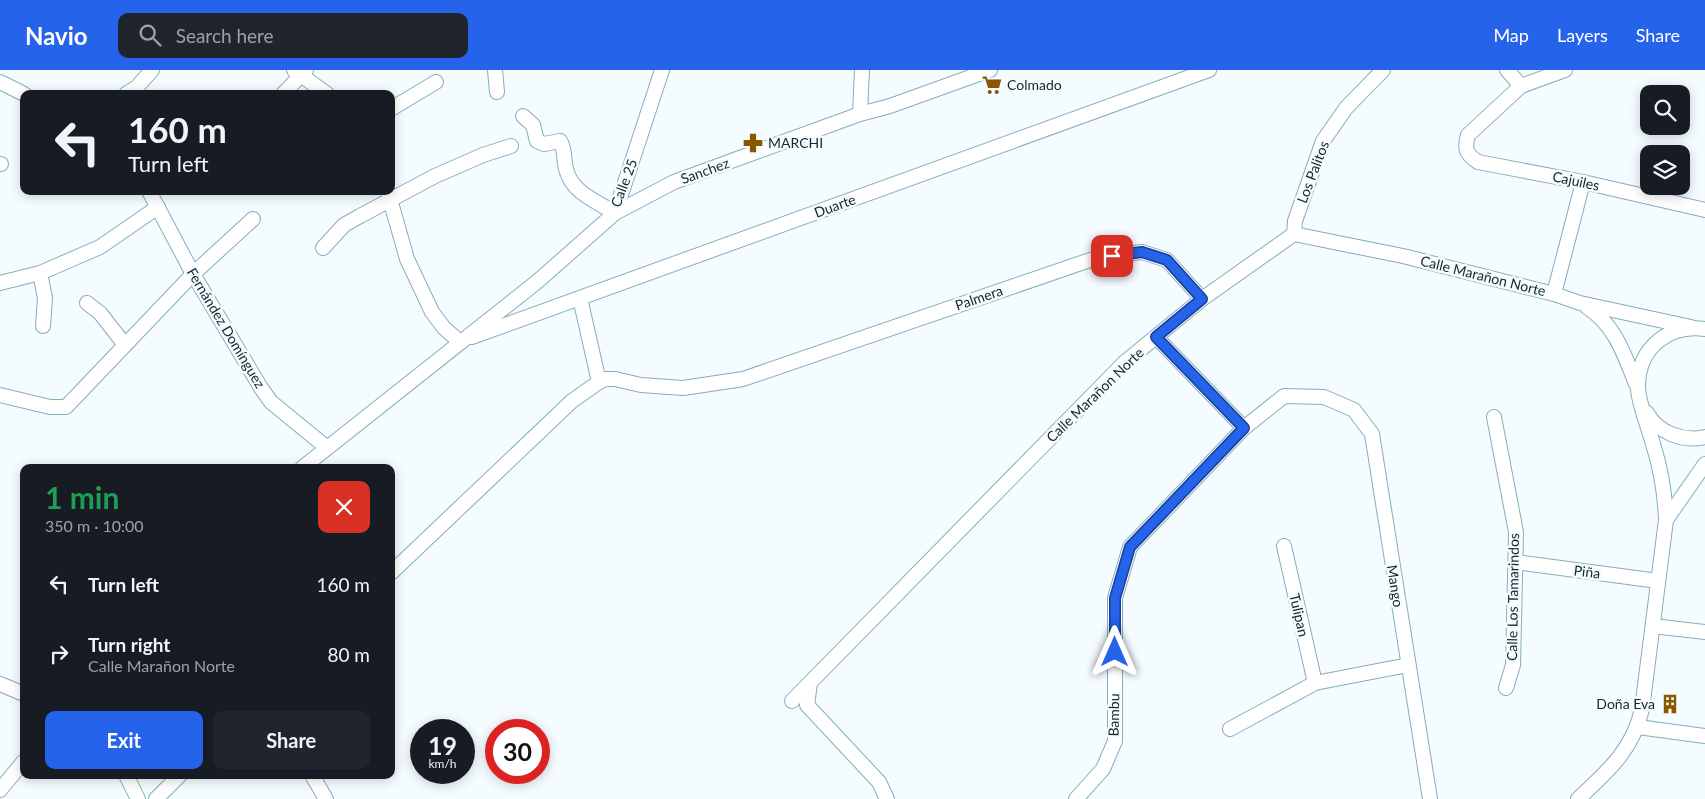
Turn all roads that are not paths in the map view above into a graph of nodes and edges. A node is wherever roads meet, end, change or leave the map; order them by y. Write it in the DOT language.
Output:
graph roads {
  1 [pos="152,70"];
  2 [pos="495,70"];
  3 [pos="662,70"];
  4 [pos="862,70"];
  5 [pos="990,70"];
  6 [pos="1210,70"];
  7 [pos="1383,70"];
  8 [pos="1507,70"];
  9 [pos="1565,70"];
  10 [pos="300,72"];
  11 [pos="0,82"];
  12 [pos="436,82"];
  13 [pos="1521,86"];
  14 [pos="132,90"];
  15 [pos="286,90"];
  16 [pos="322,90"];
  17 [pos="20,92"];
  18 [pos="497,92"];
  19 [pos="395,107"];
  20 [pos="860,114"];
  21 [pos="523,116"];
  22 [pos="511,146"];
  23 [pos="1583,182"];
  24 [pos="395,193"];
  25 [pos="151,195"];
  26 [pos="389,196"];
  27 [pos="158,207"];
  28 [pos="1705,210"];
  29 [pos="615,213"];
  30 [pos="253,220"];
  31 [pos="1294,234"];
  32 [pos="323,248"];
  33 [pos="40,272"];
  34 [pos="193,274"];
  35 [pos="0,283"];
  36 [pos="1554,294"];
  37 [pos="580,298"];
  38 [pos="1202,299"];
  39 [pos="87,303"];
  40 [pos="1580,303"];
  41 [pos="42,326"];
  42 [pos="1698,328"];
  43 [pos="1156,337"];
  44 [pos="460,342"];
  45 [pos="125,345"];
  46 [pos="599,382"];
  47 [pos="1638,387"];
  48 [pos="0,395"];
  49 [pos="1324,397"];
  50 [pos="1643,406"];
  51 [pos="1494,417"];
  52 [pos="1244,428"];
  53 [pos="1705,437"];
  54 [pos="326,447"];
  55 [pos="307,464"];
  56 [pos="1705,464"];
  57 [pos="1666,520"];
  58 [pos="1284,546"];
  59 [pos="1516,562"];
  60 [pos="395,569"];
  61 [pos="1658,581"];
  62 [pos="1653,626"];
  63 [pos="1705,632"];
  64 [pos="1408,665"];
  65 [pos="810,683"];
  66 [pos="0,684"];
  67 [pos="1315,684"];
  68 [pos="1506,688"];
  69 [pos="20,692"];
  70 [pos="792,701"];
  71 [pos="1638,727"];
  72 [pos="1230,729"];
  73 [pos="1705,736"];
  74 [pos="20,766"];
  75 [pos="128,779"];
  76 [pos="176,779"];
  77 [pos="314,779"];
  78 [pos="0,790"];
  79 [pos="138,799"];
  80 [pos="156,799"];
  81 [pos="326,799"];
  82 [pos="887,799"];
  83 [pos="1076,799"];
  84 [pos="1430,799"];
  85 [pos="1578,799"];
  1 -- 14 [label="street"];
  2 -- 18 [label="street"];
  3 -- 29 [label="street, Calle 25"];
  4 -- 20 [label="street"];
  5 -- 20 [label="street, Sanchez"];
  6 -- 37 [label="street, Duarte"];
  7 -- 31 [label="street, Los Palitos"];
  8 -- 13 [label="street"];
  9 -- 13 [label="street"];
  10 -- 15 [label="street"];
  10 -- 16 [label="street"];
  11 -- 17 [label="street"];
  12 -- 19 [label="street"];
  13 -- 23 [label="street, Cajuiles"];
  20 -- 29 [label="street, Sanchez"];
  21 -- 29 [label="street, Calle 25"];
  22 -- 24 [label="street"];
  23 -- 28 [label="street, Cajuiles"];
  23 -- 36 [label="street"];
  25 -- 27 [label="street, Fernández Domínguez"];
  26 -- 32 [label="street"];
  26 -- 44 [label="street"];
  27 -- 33 [label="street"];
  27 -- 34 [label="street, Fernández Domínguez"];
  29 -- 44 [label="street, Sanchez"];
  30 -- 34 [label="street"];
  31 -- 36 [label="street, Calle Marañon Norte"];
  31 -- 38 [label="street, Calle Marañon Norte"];
  33 -- 35 [label="street"];
  33 -- 41 [label="street"];
  34 -- 45 [label="street"];
  34 -- 54 [label="street, Fernández Domínguez"];
  36 -- 40 [label="street, Calle Marañon Norte"];
  37 -- 44 [label="street, Duarte"];
  37 -- 46 [label="street"];
  38 -- 43 [label="street, Calle Marañon Norte"];
  38 -- 46 [label="street, Palmera"];
  39 -- 45 [label="street"];
  40 -- 42 [label="street, Calle Marañon Norte"];
  40 -- 47 [label="street, Calle Marañon Norte"];
  42 -- 47 [label="street"];
  43 -- 52 [label="street"];
  43 -- 65 [label="street, Calle Marañon Norte"];
  44 -- 54 [label="street, Sanchez"];
  45 -- 48 [label="street"];
  46 -- 60 [label="street"];
  47 -- 50 [label="street"];
  49 -- 52 [label="street, Bambu"];
  49 -- 64 [label="street, Mango"];
  50 -- 53 [label="street"];
  50 -- 57 [label="street"];
  51 -- 59 [label="street, Calle Los Tamarindos"];
  52 -- 83 [label="street, Bambu"];
  54 -- 55 [label="street, Sanchez"];
  56 -- 57 [label="street"];
  57 -- 61 [label="street"];
  58 -- 67 [label="street, Tulipan"];
  59 -- 61 [label="street, Piña"];
  59 -- 68 [label="street, Calle Los Tamarindos"];
  61 -- 62 [label="street"];
  62 -- 63 [label="street"];
  62 -- 71 [label="street"];
  64 -- 67 [label="street"];
  64 -- 84 [label="street, Mango"];
  65 -- 70 [label="street, Calle Marañon Norte"];
  65 -- 82 [label="street"];
  66 -- 69 [label="street"];
  67 -- 72 [label="street"];
  71 -- 73 [label="street"];
  71 -- 85 [label="street"];
  74 -- 78 [label="street"];
  75 -- 79 [label="street"];
  76 -- 80 [label="street"];
  77 -- 81 [label="street"];
}
